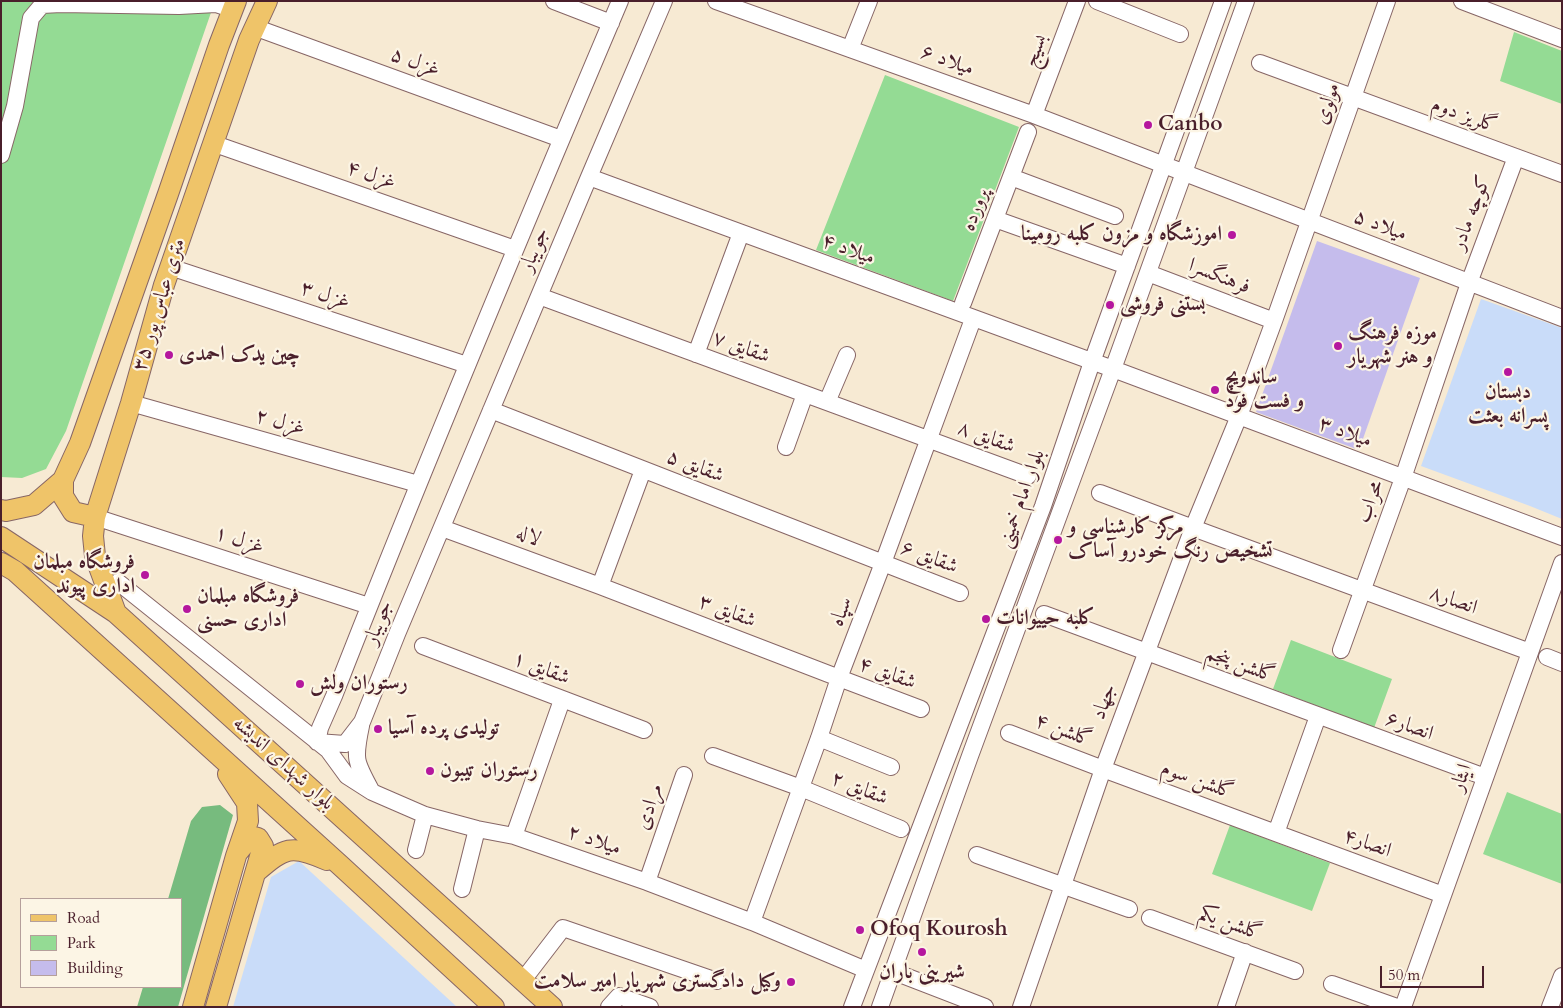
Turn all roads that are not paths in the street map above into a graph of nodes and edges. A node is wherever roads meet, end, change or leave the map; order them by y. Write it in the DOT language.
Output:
graph roads {
  1 [pos="268,1"];
  2 [pos="554,1"];
  3 [pos="620,1"];
  4 [pos="664,1"];
  5 [pos="716,1"];
  6 [pos="869,1"];
  7 [pos="1077,1"];
  8 [pos="1097,1"];
  9 [pos="1223,1"];
  10 [pos="1246,1"];
  11 [pos="1387,1"];
  12 [pos="1462,1"];
  13 [pos="234,7"];
  14 [pos="611,23"];
  15 [pos="254,27"];
  16 [pos="1180,34"];
  17 [pos="1562,39"];
  18 [pos="850,49"];
  19 [pos="1260,63"];
  20 [pos="1352,98"];
  21 [pos="1034,115"];
  22 [pos="1028,132"];
  23 [pos="562,139"];
  24 [pos="212,143"];
  25 [pos="1,155"];
  26 [pos="1516,158"];
  27 [pos="1163,165"];
  28 [pos="1183,174"];
  29 [pos="1562,174"];
  30 [pos="588,177"];
  31 [pos="1011,177"];
  32 [pos="1115,216"];
  33 [pos="995,218"];
  34 [pos="1309,222"];
  35 [pos="741,233"];
  36 [pos="515,250"];
  37 [pos="1126,266"];
  38 [pos="170,268"];
  39 [pos="1148,273"];
  40 [pos="1468,283"];
  41 [pos="539,296"];
  42 [pos="963,303"];
  43 [pos="1562,318"];
  44 [pos="973,319"];
  45 [pos="1274,321"];
  46 [pos="696,354"];
  47 [pos="847,355"];
  48 [pos="1092,362"];
  49 [pos="467,365"];
  50 [pos="1113,370"];
  51 [pos="805,394"];
  52 [pos="827,402"];
  53 [pos="131,403"];
  54 [pos="491,410"];
  55 [pos="1239,416"];
  56 [pos="929,440"];
  57 [pos="786,447"];
  58 [pos="644,470"];
  59 [pos="1028,476"];
  60 [pos="1403,478"];
  61 [pos="63,480"];
  62 [pos="418,484"];
  63 [pos="1100,492"];
  64 [pos="1,510"];
  65 [pos="95,517"];
  66 [pos="442,528"];
  67 [pos="1193,528"];
  68 [pos="1,537"];
  69 [pos="1562,537"];
  70 [pos="1,563"];
  71 [pos="883,563"];
  72 [pos="1562,564"];
  73 [pos="118,582"];
  74 [pos="600,586"];
  75 [pos="1362,590"];
  76 [pos="960,593"];
  77 [pos="369,606"];
  78 [pos="116,613"];
  79 [pos="1044,614"];
  80 [pos="423,646"];
  81 [pos="1341,650"];
  82 [pos="1530,652"];
  83 [pos="1146,653"];
  84 [pos="839,678"];
  85 [pos="562,700"];
  86 [pos="922,709"];
  87 [pos="1318,716"];
  88 [pos="362,722"];
  89 [pos="644,730"];
  90 [pos="1009,733"];
  91 [pos="819,738"];
  92 [pos="318,742"];
  93 [pos="214,752"];
  94 [pos="712,756"];
  95 [pos="891,767"];
  96 [pos="1103,769"];
  97 [pos="684,775"];
  98 [pos="1485,777"];
  99 [pos="800,788"];
  100 [pos="372,792"];
  101 [pos="425,815"];
  102 [pos="477,829"];
  103 [pos="901,829"];
  104 [pos="1276,833"];
  105 [pos="514,836"];
  106 [pos="416,850"];
  107 [pos="977,855"];
  108 [pos="236,856"];
  109 [pos="341,866"];
  110 [pos="254,874"];
  111 [pos="647,882"];
  112 [pos="1063,887"];
  113 [pos="462,889"];
  114 [pos="1443,895"];
  115 [pos="1129,909"];
  116 [pos="1150,918"];
  117 [pos="752,922"];
  118 [pos="1245,952"];
  119 [pos="866,970"];
  120 [pos="892,971"];
  121 [pos="1295,971"];
  122 [pos="1562,976"];
  123 [pos="523,980"];
  124 [pos="717,981"];
  125 [pos="1332,984"];
  126 [pos="193,1007"];
  127 [pos="216,1007"];
  128 [pos="494,1007"];
  129 [pos="552,1007"];
  130 [pos="610,1007"];
  131 [pos="650,1007"];
  132 [pos="852,1007"];
  133 [pos="880,1007"];
  134 [pos="985,1007"];
  135 [pos="1020,1007"];
  136 [pos="1226,1007"];
  137 [pos="1397,1007"];
  138 [pos="1404,1007"];
  139 [pos="1550,1007"];
  1 -- 15 [label="main road, ۳۵ متری عباس پور"];
  2 -- 14 [label="street"];
  3 -- 14 [label="street, جویبار"];
  4 -- 30 [label="street, جویبار"];
  5 -- 18 [label="street, میلاد ۶"];
  6 -- 18 [label="street"];
  7 -- 21 [label="street, بسیج"];
  8 -- 16 [label="street"];
  9 -- 27 [label="street, بلوار امام خمینی"];
  10 -- 28 [label="street, بلوار امام خمینی"];
  11 -- 20 [label="street, مولوی"];
  12 -- 17 [label="street"];
  13 -- 25 [label="street"];
  13 -- 61 [label="main road, ۳۵ متری عباس پور"];
  14 -- 23 [label="street, جویبار"];
  15 -- 23 [label="street, غزل ۵"];
  15 -- 24 [label="main road, ۳۵ متری عباس پور"];
  18 -- 21 [label="street, میلاد ۶"];
  19 -- 20 [label="street, گلریز دوم"];
  20 -- 26 [label="street, گلریز دوم"];
  20 -- 34 [label="street, مولوی"];
  21 -- 27 [label="street, میلاد ۶"];
  22 -- 31 [label="street, پرورده"];
  23 -- 36 [label="street, جویبار"];
  24 -- 36 [label="street, غزل ۴"];
  24 -- 38 [label="main road, ۳۵ متری عباس پور"];
  26 -- 29 [label="street, گلریز دوم"];
  26 -- 40 [label="street, کوچه مادر"];
  27 -- 28 [label="street, میلاد ۶"];
  27 -- 37 [label="street, بلوار امام خمینی"];
  28 -- 34 [label="street, میلاد ۵"];
  28 -- 39 [label="street, بلوار امام خمینی"];
  30 -- 35 [label="street, میلاد ۴"];
  30 -- 41 [label="street, جویبار"];
  31 -- 32 [label="street"];
  31 -- 33 [label="street, پرورده"];
  33 -- 37 [label="street"];
  33 -- 42 [label="street, پرورده"];
  34 -- 40 [label="street, میلاد ۵"];
  34 -- 45 [label="street"];
  35 -- 44 [label="street, میلاد ۴"];
  35 -- 46 [label="street"];
  36 -- 49 [label="street, جویبار"];
  37 -- 48 [label="street, بلوار امام خمینی"];
  38 -- 49 [label="street, غزل ۳"];
  38 -- 53 [label="main road, ۳۵ متری عباس پور"];
  39 -- 45 [label="street, فرهنگسرا"];
  39 -- 50 [label="street, بلوار امام خمینی"];
  40 -- 43 [label="street, میلاد ۵"];
  40 -- 60 [label="street, محراب"];
  41 -- 46 [label="street, شقایق ۷"];
  41 -- 54 [label="street, جویبار"];
  44 -- 48 [label="street, میلاد ۴"];
  44 -- 56 [label="street, سپاه"];
  45 -- 55 [label="street"];
  46 -- 51 [label="street, شقایق ۷"];
  47 -- 52 [label="street"];
  48 -- 50 [label="street, میلاد ۴"];
  48 -- 119 [label="street, بلوار امام خمینی"];
  49 -- 62 [label="street, جویبار"];
  50 -- 55 [label="street, میلاد ۳"];
  50 -- 120 [label="street, بلوار امام خمینی"];
  51 -- 52 [label="street, شقایق ۷"];
  51 -- 57 [label="street"];
  52 -- 56 [label="street, شقایق ۷"];
  53 -- 62 [label="street, غزل ۲"];
  53 -- 65 [label="main road, ۳۵ متری عباس پور"];
  54 -- 58 [label="street, شقایق ۵"];
  54 -- 66 [label="street, جویبار"];
  55 -- 60 [label="street, میلاد ۳"];
  55 -- 67 [label="street, جهاد"];
  56 -- 59 [label="street, شقایق ۸"];
  56 -- 71 [label="street, سپاه"];
  58 -- 71 [label="street, شقایق ۵"];
  58 -- 74 [label="street"];
  60 -- 69 [label="street, میلاد ۳"];
  60 -- 75 [label="street, محراب"];
  61 -- 64 [label="main road"];
  61 -- 65 [label="main road"];
  62 -- 77 [label="street, جویبار"];
  63 -- 67 [label="street, انصار۸"];
  65 -- 77 [label="street, غزل ۱"];
  65 -- 78 [label="main road, ۳۵ متری عباس پور"];
  66 -- 74 [label="street, لاله"];
  66 -- 88 [label="street, جویبار"];
  67 -- 75 [label="street, انصار۸"];
  67 -- 83 [label="street, جهاد"];
  68 -- 78 [label="main road, بلوار شهدای اندیشه"];
  70 -- 93 [label="main road, بلوار شهدای اندیشه"];
  71 -- 76 [label="street, شقایق ۶"];
  71 -- 84 [label="street, سپاه"];
  72 -- 82 [label="street, ایثار"];
  73 -- 92 [label="street, میلاد ۲"];
  74 -- 84 [label="street, شقایق ۳"];
  75 -- 81 [label="street, محراب"];
  75 -- 82 [label="street, انصار۸"];
  77 -- 92 [label="street, جویبار"];
  78 -- 123 [label="main road, بلوار شهدای اندیشه"];
  79 -- 83 [label="street, گلشن پنجم"];
  80 -- 85 [label="street, شقایق ۱"];
  82 -- 98 [label="street, ایثار"];
  83 -- 87 [label="street, گلشن پنجم"];
  83 -- 96 [label="street, جهاد"];
  84 -- 86 [label="street, شقایق ۴"];
  84 -- 91 [label="street, سپاه"];
  85 -- 89 [label="street, شقایق ۱"];
  85 -- 105 [label="street"];
  87 -- 98 [label="street, انصار۶"];
  87 -- 104 [label="street"];
  88 -- 92 [label="street, جویبار"];
  88 -- 100 [label="street"];
  90 -- 96 [label="street, گلشن ۴"];
  91 -- 95 [label="street"];
  91 -- 99 [label="street, سپاه"];
  92 -- 100 [label="street, میلاد ۲"];
  93 -- 108 [label="main road"];
  93 -- 109 [label="main road, بلوار شهدای اندیشه"];
  94 -- 99 [label="street"];
  96 -- 104 [label="street, گلشن سوم"];
  96 -- 112 [label="street, جهاد"];
  97 -- 111 [label="street, مرادی"];
  98 -- 114 [label="street, ایثار"];
  99 -- 103 [label="street, شقایق ۲"];
  99 -- 117 [label="street, سپاه"];
  100 -- 101 [label="street, میلاد ۲"];
  101 -- 102 [label="street, میلاد ۲"];
  101 -- 106 [label="street"];
  102 -- 105 [label="street, میلاد ۲"];
  102 -- 113 [label="street"];
  104 -- 114 [label="street, انصار۴"];
  105 -- 111 [label="street, میلاد ۲"];
  107 -- 112 [label="street"];
  108 -- 110 [label="main road"];
  108 -- 126 [label="main road"];
  109 -- 110 [label="main road"];
  109 -- 128 [label="main road, بلوار شهدای اندیشه"];
  110 -- 127 [label="main road"];
  111 -- 117 [label="street, میلاد ۲"];
  112 -- 115 [label="street"];
  112 -- 135 [label="street, جهاد"];
  114 -- 138 [label="street, ایثار"];
  116 -- 118 [label="street, گلشن یکم"];
  117 -- 119 [label="street, میلاد ۲"];
  118 -- 121 [label="street, گلشن یکم"];
  118 -- 136 [label="street"];
  119 -- 132 [label="street, بلوار امام خمینی"];
  120 -- 133 [label="street, بلوار امام خمینی"];
  120 -- 134 [label="street"];
  122 -- 139 [label="street"];
  123 -- 124 [label="street"];
  123 -- 129 [label="main road, بلوار شهدای اندیشه"];
  125 -- 137 [label="street"];
  130 -- 131 [label="street"];
}
